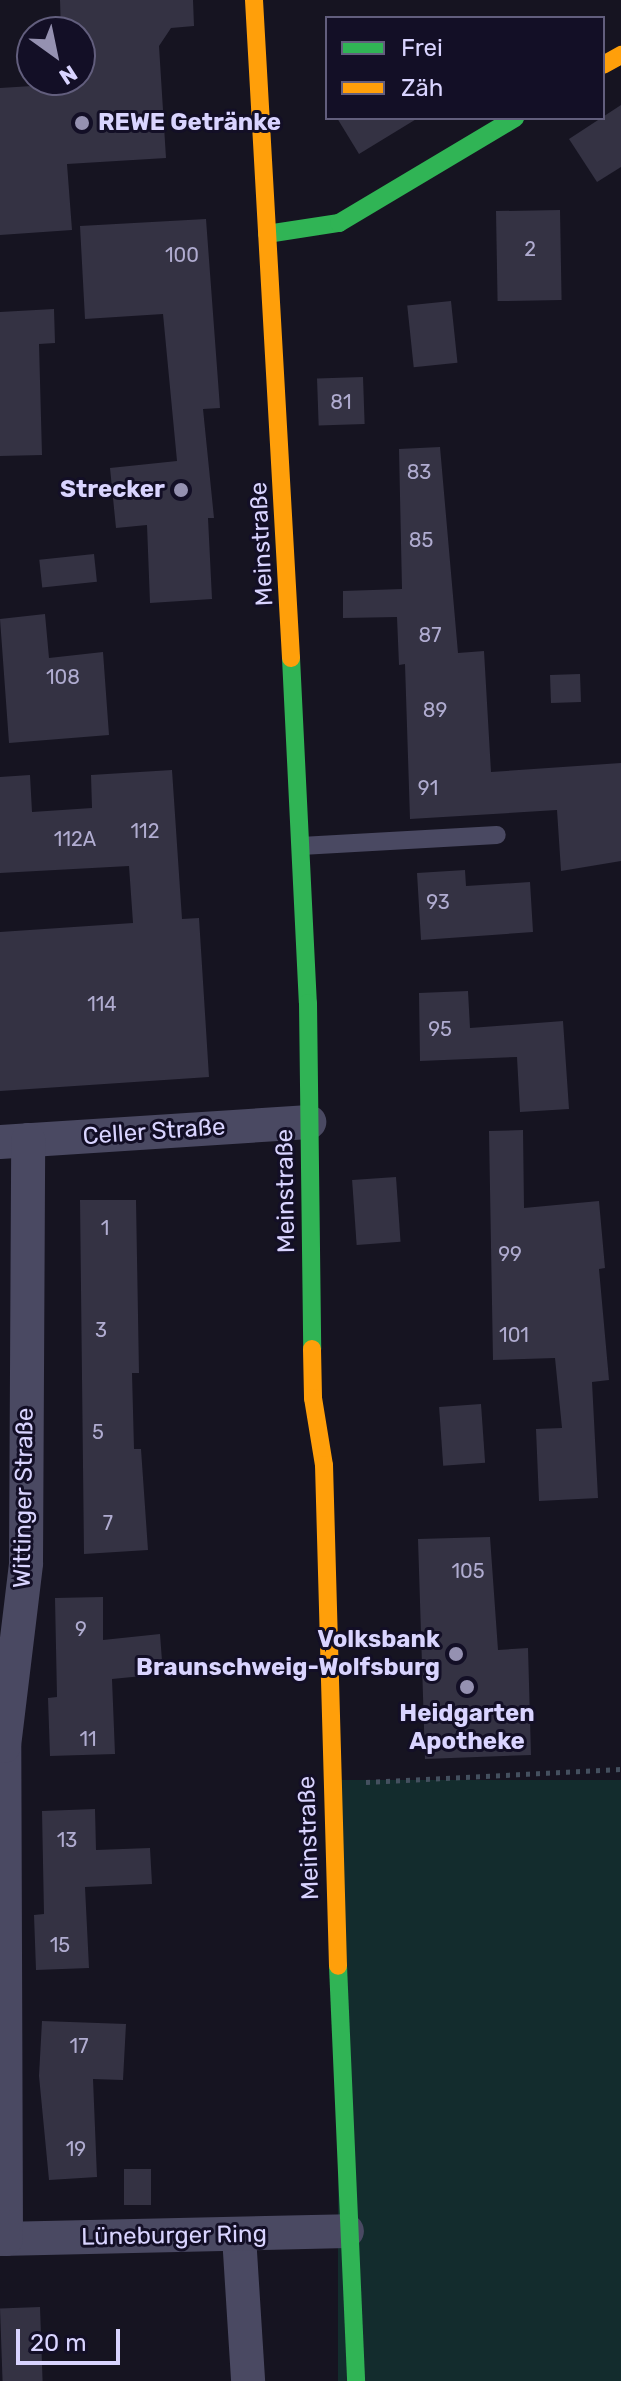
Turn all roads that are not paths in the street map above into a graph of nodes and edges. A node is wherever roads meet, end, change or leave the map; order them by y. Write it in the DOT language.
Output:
graph roads {
  1 [pos="254,0"];
  2 [pos="512,120"];
  3 [pos="267,234"];
  4 [pos="497,835"];
  5 [pos="301,846"];
  6 [pos="309,1122"];
  7 [pos="14,1141"];
  8 [pos="347,2231"];
  9 [pos="239,2236"];
  10 [pos="3,2239"];
  11 [pos="248,2381"];
  12 [pos="356,2381"];
  1 -- 3 [label="street, Meinstraße"];
  2 -- 3 [label="street"];
  3 -- 5 [label="street, Meinstraße"];
  4 -- 5 [label="lane"];
  5 -- 6 [label="street, Meinstraße"];
  6 -- 7 [label="street, Celler Straße"];
  6 -- 8 [label="street, Meinstraße"];
  7 -- 10 [label="street, Wittinger Straße"];
  8 -- 9 [label="street, Lüneburger Ring"];
  8 -- 12 [label="street, Meinstraße"];
  9 -- 10 [label="street, Lüneburger Ring"];
  9 -- 11 [label="street"];
}
